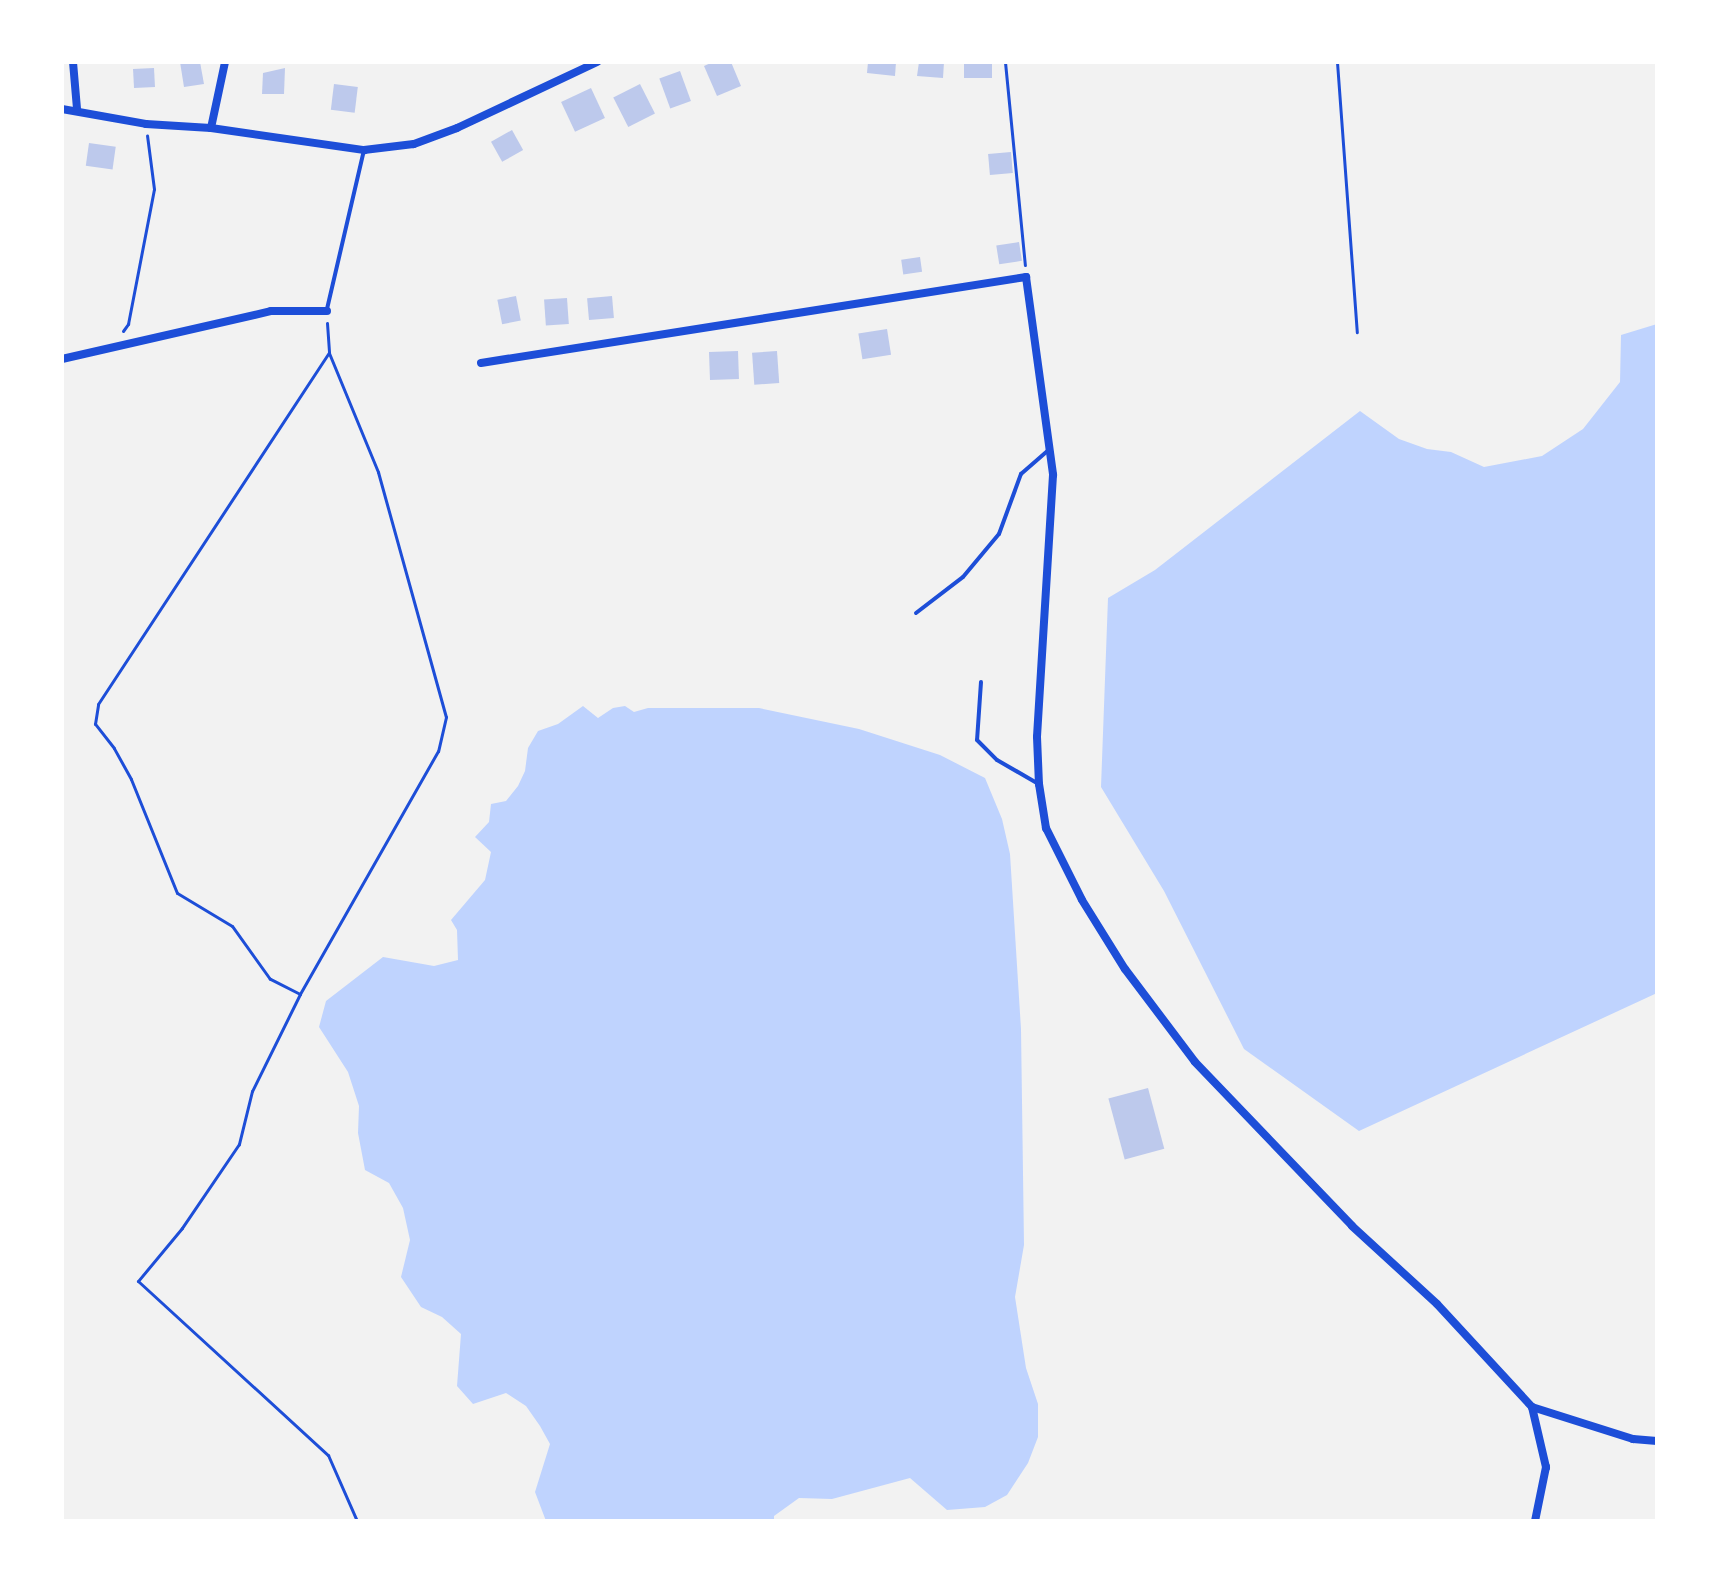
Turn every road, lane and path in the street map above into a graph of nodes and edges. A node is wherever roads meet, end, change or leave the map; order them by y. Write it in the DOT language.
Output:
graph roads {
  1 [pos="73,62"];
  2 [pos="225,62"];
  3 [pos="597,62"];
  4 [pos="1005,62"];
  5 [pos="1337,62"];
  6 [pos="62,109"];
  7 [pos="77,109"];
  8 [pos="146,124"];
  9 [pos="211,128"];
  10 [pos="364,150"];
  11 [pos="1026,277"];
  12 [pos="327,311"];
  13 [pos="1357,332"];
  14 [pos="111,344"];
  15 [pos="329,353"];
  16 [pos="62,359"];
  17 [pos="481,363"];
  18 [pos="1050,449"];
  19 [pos="916,613"];
  20 [pos="981,682"];
  21 [pos="1039,784"];
  22 [pos="300,994"];
  23 [pos="1532,1407"];
  24 [pos="1657,1441"];
  25 [pos="357,1521"];
  26 [pos="1535,1521"];
  1 -- 7 [label="street"];
  2 -- 9 [label="street"];
  3 -- 10 [label="street"];
  4 -- 11 [label="path"];
  5 -- 13 [label="path"];
  6 -- 7 [label="street"];
  7 -- 8 [label="street"];
  8 -- 9 [label="street"];
  8 -- 14 [label="path"];
  9 -- 10 [label="street"];
  10 -- 12 [label="lane"];
  11 -- 17 [label="street"];
  11 -- 18 [label="street"];
  12 -- 14 [label="street"];
  12 -- 15 [label="path"];
  14 -- 16 [label="street"];
  15 -- 22 [label="path"];
  15 -- 22 [label="path"];
  18 -- 19 [label="lane"];
  18 -- 21 [label="street"];
  20 -- 21 [label="lane"];
  21 -- 23 [label="street"];
  22 -- 25 [label="path"];
  23 -- 24 [label="street"];
  23 -- 26 [label="street"];
}
